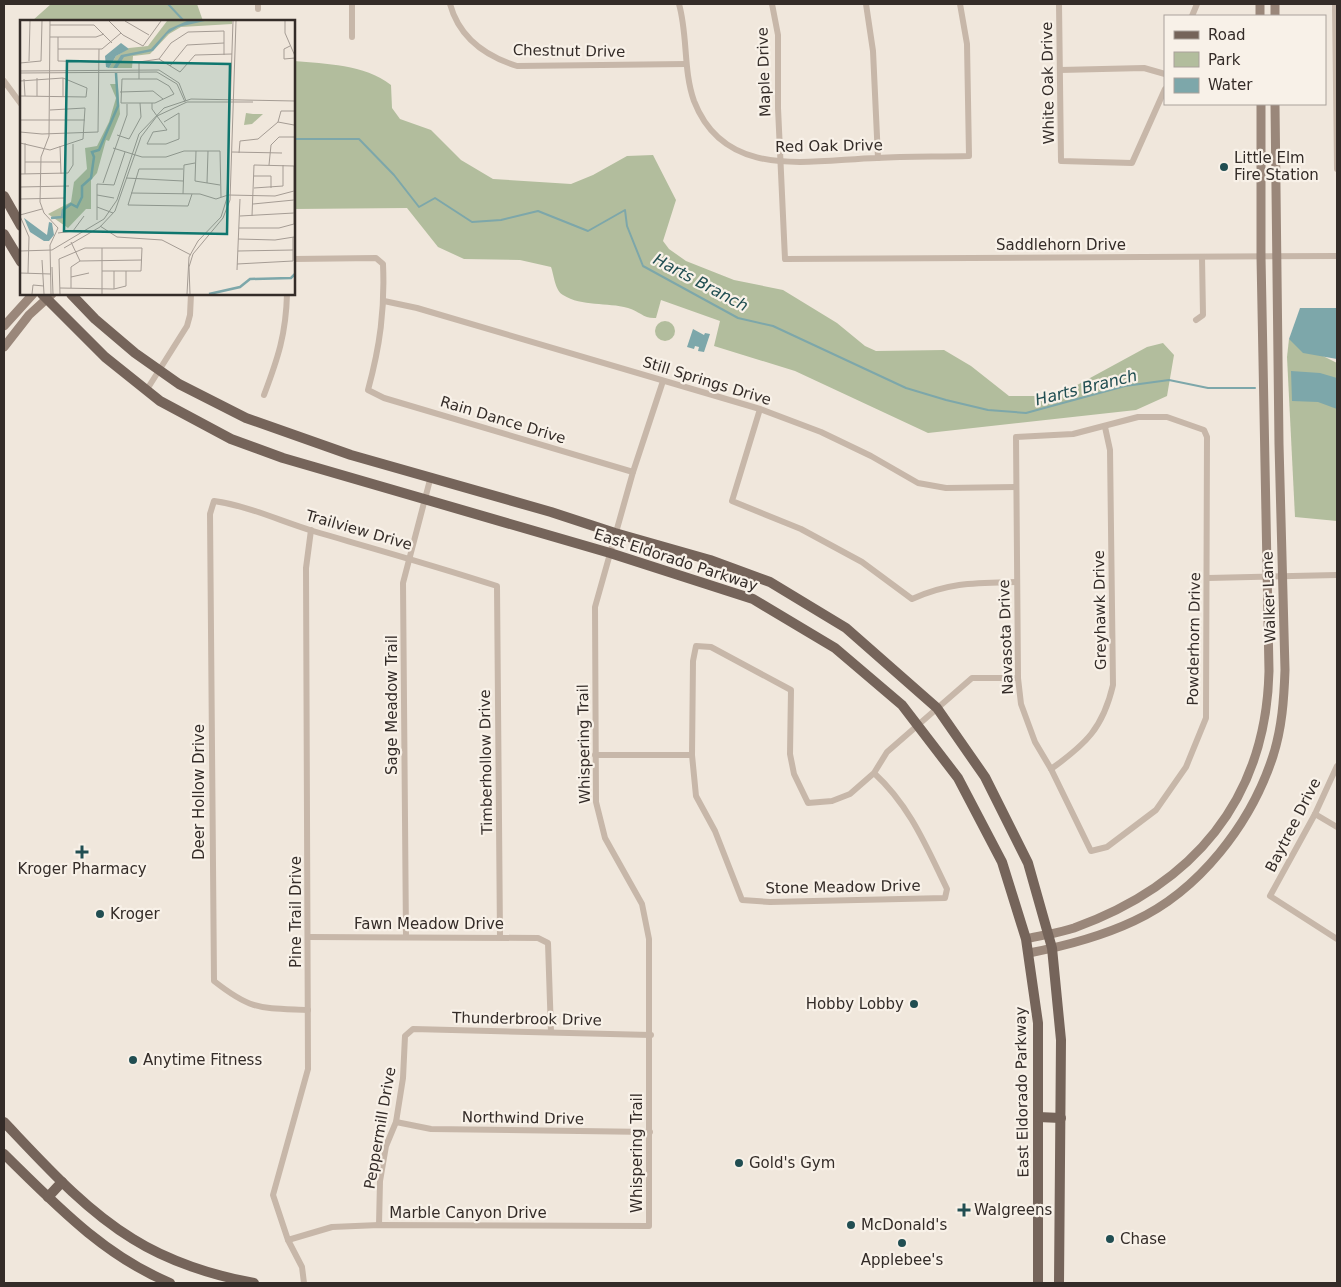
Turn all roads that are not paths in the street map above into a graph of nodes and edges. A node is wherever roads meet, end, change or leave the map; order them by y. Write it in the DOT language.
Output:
graph roads {
  1 [pos="352,4"];
  2 [pos="450,4"];
  3 [pos="678,4"];
  4 [pos="772,4"];
  5 [pos="866,4"];
  6 [pos="960,4"];
  7 [pos="1059,4"];
  8 [pos="1336,4"];
  9 [pos="352,37"];
  10 [pos="686,64"];
  11 [pos="1060,70"];
  12 [pos="1164,74"];
  13 [pos="4,81"];
  14 [pos="1164,91"];
  15 [pos="20,103"];
  16 [pos="1261,105"];
  17 [pos="1275,105"];
  18 [pos="878,158"];
  19 [pos="780,163"];
  20 [pos="1337,169"];
  21 [pos="4,196"];
  22 [pos="20,224"];
  23 [pos="4,234"];
  24 [pos="1337,256"];
  25 [pos="1202,257"];
  26 [pos="1261,257"];
  27 [pos="1276,257"];
  28 [pos="295,259"];
  29 [pos="785,259"];
  30 [pos="20,260"];
  31 [pos="32,295"];
  32 [pos="47,295"];
  33 [pos="73,295"];
  34 [pos="191,295"];
  35 [pos="287,295"];
  36 [pos="384,301"];
  37 [pos="1196,320"];
  38 [pos="4,326"];
  39 [pos="4,346"];
  40 [pos="159,370"];
  41 [pos="663,381"];
  42 [pos="146,390"];
  43 [pos="264,395"];
  44 [pos="760,409"];
  45 [pos="1105,427"];
  46 [pos="633,472"];
  47 [pos="431,476"];
  48 [pos="1016,487"];
  49 [pos="424,499"];
  50 [pos="214,501"];
  51 [pos="311,530"];
  52 [pos="615,534"];
  53 [pos="610,553"];
  54 [pos="409,558"];
  55 [pos="1337,574"];
  56 [pos="1268,576"];
  57 [pos="1283,576"];
  58 [pos="1208,578"];
  59 [pos="1017,582"];
  60 [pos="497,586"];
  61 [pos="1018,678"];
  62 [pos="937,708"];
  63 [pos="918,724"];
  64 [pos="595,754"];
  65 [pos="692,755"];
  66 [pos="1337,766"];
  67 [pos="1051,769"];
  68 [pos="874,773"];
  69 [pos="1315,814"];
  70 [pos="1337,827"];
  71 [pos="1090,851"];
  72 [pos="1048,933"];
  73 [pos="309,937"];
  74 [pos="406,937"];
  75 [pos="500,937"];
  76 [pos="1337,938"];
  77 [pos="1026,939"];
  78 [pos="1052,948"];
  79 [pos="1029,953"];
  80 [pos="308,1010"];
  81 [pos="551,1032"];
  82 [pos="651,1034"];
  83 [pos="405,1036"];
  84 [pos="1038,1117"];
  85 [pos="1061,1118"];
  86 [pos="4,1122"];
  87 [pos="396,1122"];
  88 [pos="650,1132"];
  89 [pos="4,1154"];
  90 [pos="62,1182"];
  91 [pos="48,1197"];
  92 [pos="379,1225"];
  93 [pos="649,1226"];
  94 [pos="288,1240"];
  95 [pos="170,1283"];
  96 [pos="254,1283"];
  97 [pos="304,1283"];
  98 [pos="1038,1283"];
  99 [pos="1060,1283"];
  1 -- 9 [label="street"];
  2 -- 10 [label="street, Chestnut Drive"];
  3 -- 10 [label="street, Red Oak Drive"];
  4 -- 19 [label="street, Maple Drive"];
  5 -- 18 [label="street"];
  6 -- 18 [label="street, Red Oak Drive"];
  7 -- 11 [label="street, White Oak Drive"];
  8 -- 20 [label="street"];
  10 -- 19 [label="street, Red Oak Drive"];
  11 -- 12 [label="street"];
  11 -- 14 [label="street, White Oak Drive"];
  13 -- 15 [label="street"];
  16 -- 26 [label="street, Walker Lane"];
  17 -- 27 [label="street, Walker Lane"];
  18 -- 19 [label="street, Red Oak Drive"];
  19 -- 29 [label="street, Maple Drive"];
  21 -- 22 [label="main road"];
  23 -- 30 [label="main road"];
  24 -- 27 [label="street, Saddlehorn Drive"];
  25 -- 26 [label="street, Saddlehorn Drive"];
  25 -- 29 [label="street, Saddlehorn Drive"];
  25 -- 37 [label="street"];
  26 -- 27 [label="street, Saddlehorn Drive"];
  26 -- 56 [label="street, Walker Lane"];
  27 -- 57 [label="street, Walker Lane"];
  28 -- 36 [label="street"];
  31 -- 38 [label="street"];
  32 -- 39 [label="street"];
  32 -- 42 [label="main road, East Eldorado Parkway"];
  33 -- 40 [label="main road, East Eldorado Parkway"];
  34 -- 40 [label="street"];
  35 -- 43 [label="street"];
  36 -- 41 [label="street, Still Springs Drive"];
  36 -- 46 [label="street, Rain Dance Drive"];
  40 -- 42 [label="street"];
  40 -- 47 [label="main road, East Eldorado Parkway"];
  41 -- 44 [label="street, Still Springs Drive"];
  41 -- 46 [label="street, Whispering Trail"];
  42 -- 49 [label="main road, East Eldorado Parkway"];
  44 -- 48 [label="street, Still Springs Drive"];
  44 -- 59 [label="street"];
  45 -- 48 [label="street, Navasota Drive"];
  45 -- 58 [label="street, Powderhorn Drive"];
  45 -- 67 [label="street, Greyhawk Drive"];
  46 -- 52 [label="street, Whispering Trail"];
  47 -- 49 [label="street, Sage Meadow Trail"];
  47 -- 52 [label="main road, East Eldorado Parkway"];
  48 -- 59 [label="street, Navasota Drive"];
  49 -- 53 [label="main road, East Eldorado Parkway"];
  49 -- 54 [label="street, Sage Meadow Trail"];
  50 -- 51 [label="street, Trailview Drive"];
  50 -- 80 [label="street, Deer Hollow Drive"];
  51 -- 54 [label="street, Trailview Drive"];
  51 -- 73 [label="street, Pine Trail Drive"];
  52 -- 53 [label="street, Whispering Trail"];
  52 -- 62 [label="main road, East Eldorado Parkway"];
  53 -- 63 [label="main road, East Eldorado Parkway"];
  53 -- 64 [label="street, Whispering Trail"];
  54 -- 60 [label="street, Trailview Drive"];
  54 -- 74 [label="street, Sage Meadow Trail"];
  55 -- 57 [label="street"];
  56 -- 57 [label="street"];
  56 -- 58 [label="street"];
  56 -- 72 [label="street, Walker Lane"];
  57 -- 78 [label="street, Walker Lane"];
  58 -- 71 [label="street, Powderhorn Drive"];
  59 -- 61 [label="street, Navasota Drive"];
  60 -- 75 [label="street, Timberhollow Drive"];
  61 -- 62 [label="street"];
  61 -- 67 [label="street, Navasota Drive"];
  62 -- 63 [label="street"];
  62 -- 72 [label="main road, East Eldorado Parkway"];
  63 -- 68 [label="street"];
  63 -- 77 [label="main road, East Eldorado Parkway"];
  64 -- 65 [label="street"];
  64 -- 82 [label="street, Whispering Trail"];
  65 -- 68 [label="street"];
  65 -- 68 [label="street, Stone Meadow Drive"];
  66 -- 69 [label="street, Baytree Drive"];
  67 -- 71 [label="street, Navasota Drive"];
  69 -- 70 [label="street"];
  69 -- 76 [label="street, Baytree Drive"];
  72 -- 77 [label="street, Walker Lane"];
  72 -- 78 [label="main road, East Eldorado Parkway"];
  73 -- 74 [label="street, Fawn Meadow Drive"];
  73 -- 80 [label="street, Pine Trail Drive"];
  74 -- 75 [label="street, Fawn Meadow Drive"];
  75 -- 81 [label="street, Fawn Meadow Drive"];
  77 -- 79 [label="main road, East Eldorado Parkway"];
  78 -- 79 [label="street, Walker Lane"];
  78 -- 85 [label="main road, East Eldorado Parkway"];
  79 -- 84 [label="main road, East Eldorado Parkway"];
  80 -- 94 [label="street, Pine Trail Drive"];
  81 -- 82 [label="street, Thunderbrook Drive"];
  81 -- 83 [label="street, Thunderbrook Drive"];
  82 -- 88 [label="street, Whispering Trail"];
  83 -- 87 [label="street, Peppermill Drive"];
  84 -- 85 [label="main road"];
  84 -- 98 [label="main road, East Eldorado Parkway"];
  85 -- 99 [label="main road, East Eldorado Parkway"];
  86 -- 90 [label="main road"];
  87 -- 88 [label="street, Northwind Drive"];
  87 -- 92 [label="street, Peppermill Drive"];
  88 -- 93 [label="street, Whispering Trail"];
  89 -- 91 [label="main road"];
  90 -- 91 [label="main road"];
  90 -- 96 [label="main road"];
  91 -- 95 [label="main road"];
  92 -- 93 [label="street, Marble Canyon Drive"];
  92 -- 94 [label="street, Marble Canyon Drive"];
  94 -- 97 [label="street, Pine Trail Drive"];
}
